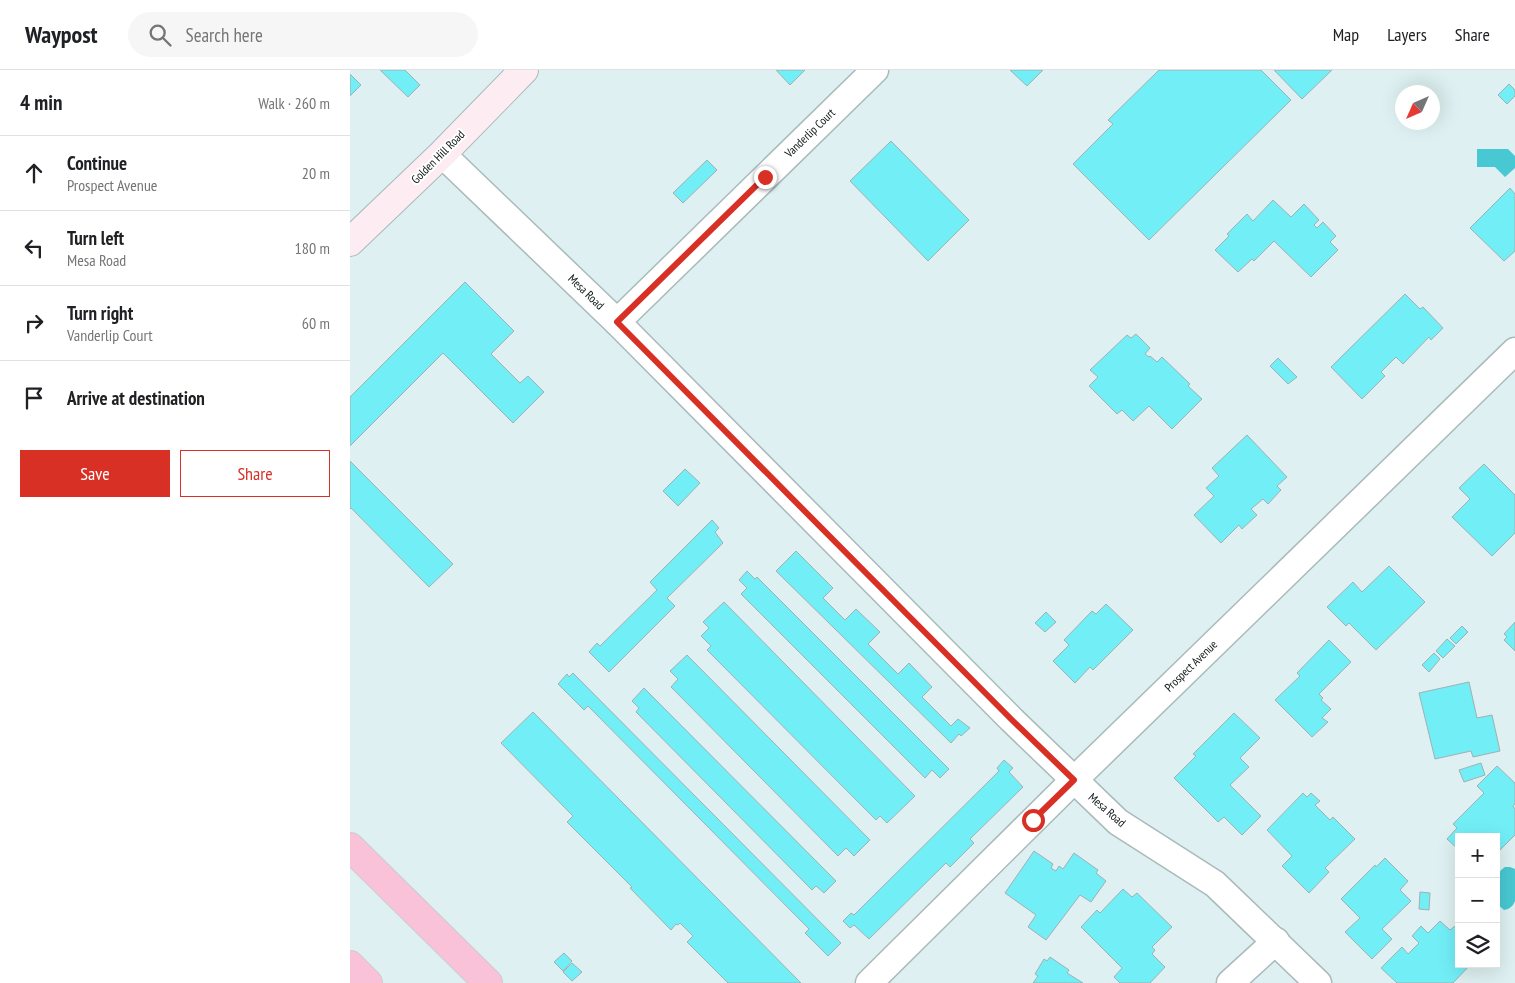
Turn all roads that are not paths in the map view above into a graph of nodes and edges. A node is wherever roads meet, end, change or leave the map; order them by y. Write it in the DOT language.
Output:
graph roads {
  1 [pos="524,70"];
  2 [pos="875,70"];
  3 [pos="442,154"];
  4 [pos="350,242"];
  5 [pos="617,322"];
  6 [pos="1515,351"];
  7 [pos="1074,780"];
  8 [pos="350,847"];
  9 [pos="1276,940"];
  10 [pos="350,965"];
  11 [pos="368,983"];
  12 [pos="488,983"];
  13 [pos="869,983"];
  14 [pos="1230,983"];
  15 [pos="1318,983"];
  1 -- 3 [label="main road, Golden Hill Road"];
  2 -- 5 [label="street, Vanderlip Court"];
  3 -- 4 [label="main road, Golden Hill Road"];
  3 -- 5 [label="street, Mesa Road"];
  5 -- 7 [label="street, Mesa Road"];
  6 -- 7 [label="street, Prospect Avenue"];
  7 -- 9 [label="street, Mesa Road"];
  7 -- 13 [label="street, Prospect Avenue"];
  8 -- 12 [label="highway"];
  9 -- 14 [label="street"];
  9 -- 15 [label="street, Mesa Road"];
  10 -- 11 [label="highway"];
}
